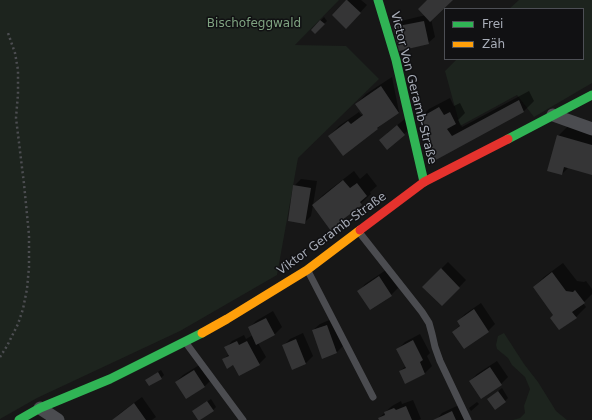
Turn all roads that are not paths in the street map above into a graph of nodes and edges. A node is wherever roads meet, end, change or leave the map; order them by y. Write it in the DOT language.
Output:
graph roads {
  1 [pos="378,0"];
  2 [pos="592,95"];
  3 [pos="553,115"];
  4 [pos="592,129"];
  5 [pos="424,182"];
  6 [pos="358,231"];
  7 [pos="307,270"];
  8 [pos="185,342"];
  9 [pos="373,397"];
  10 [pos="40,408"];
  11 [pos="19,420"];
  12 [pos="58,420"];
  13 [pos="243,420"];
  14 [pos="468,420"];
  1 -- 5 [label="street, Victor Von Geramb-Straße"];
  2 -- 3 [label="street, Viktor Geramb-Straße"];
  3 -- 4 [label="street"];
  3 -- 5 [label="street, Viktor Geramb-Straße"];
  5 -- 6 [label="street, Viktor Geramb-Straße"];
  6 -- 7 [label="street, Viktor Geramb-Straße"];
  6 -- 14 [label="lane"];
  7 -- 8 [label="street, Viktor Geramb-Straße"];
  7 -- 9 [label="lane"];
  8 -- 10 [label="street, Viktor Geramb-Straße"];
  8 -- 13 [label="lane"];
  10 -- 11 [label="street, Viktor Geramb-Straße"];
  10 -- 12 [label="street"];
}
